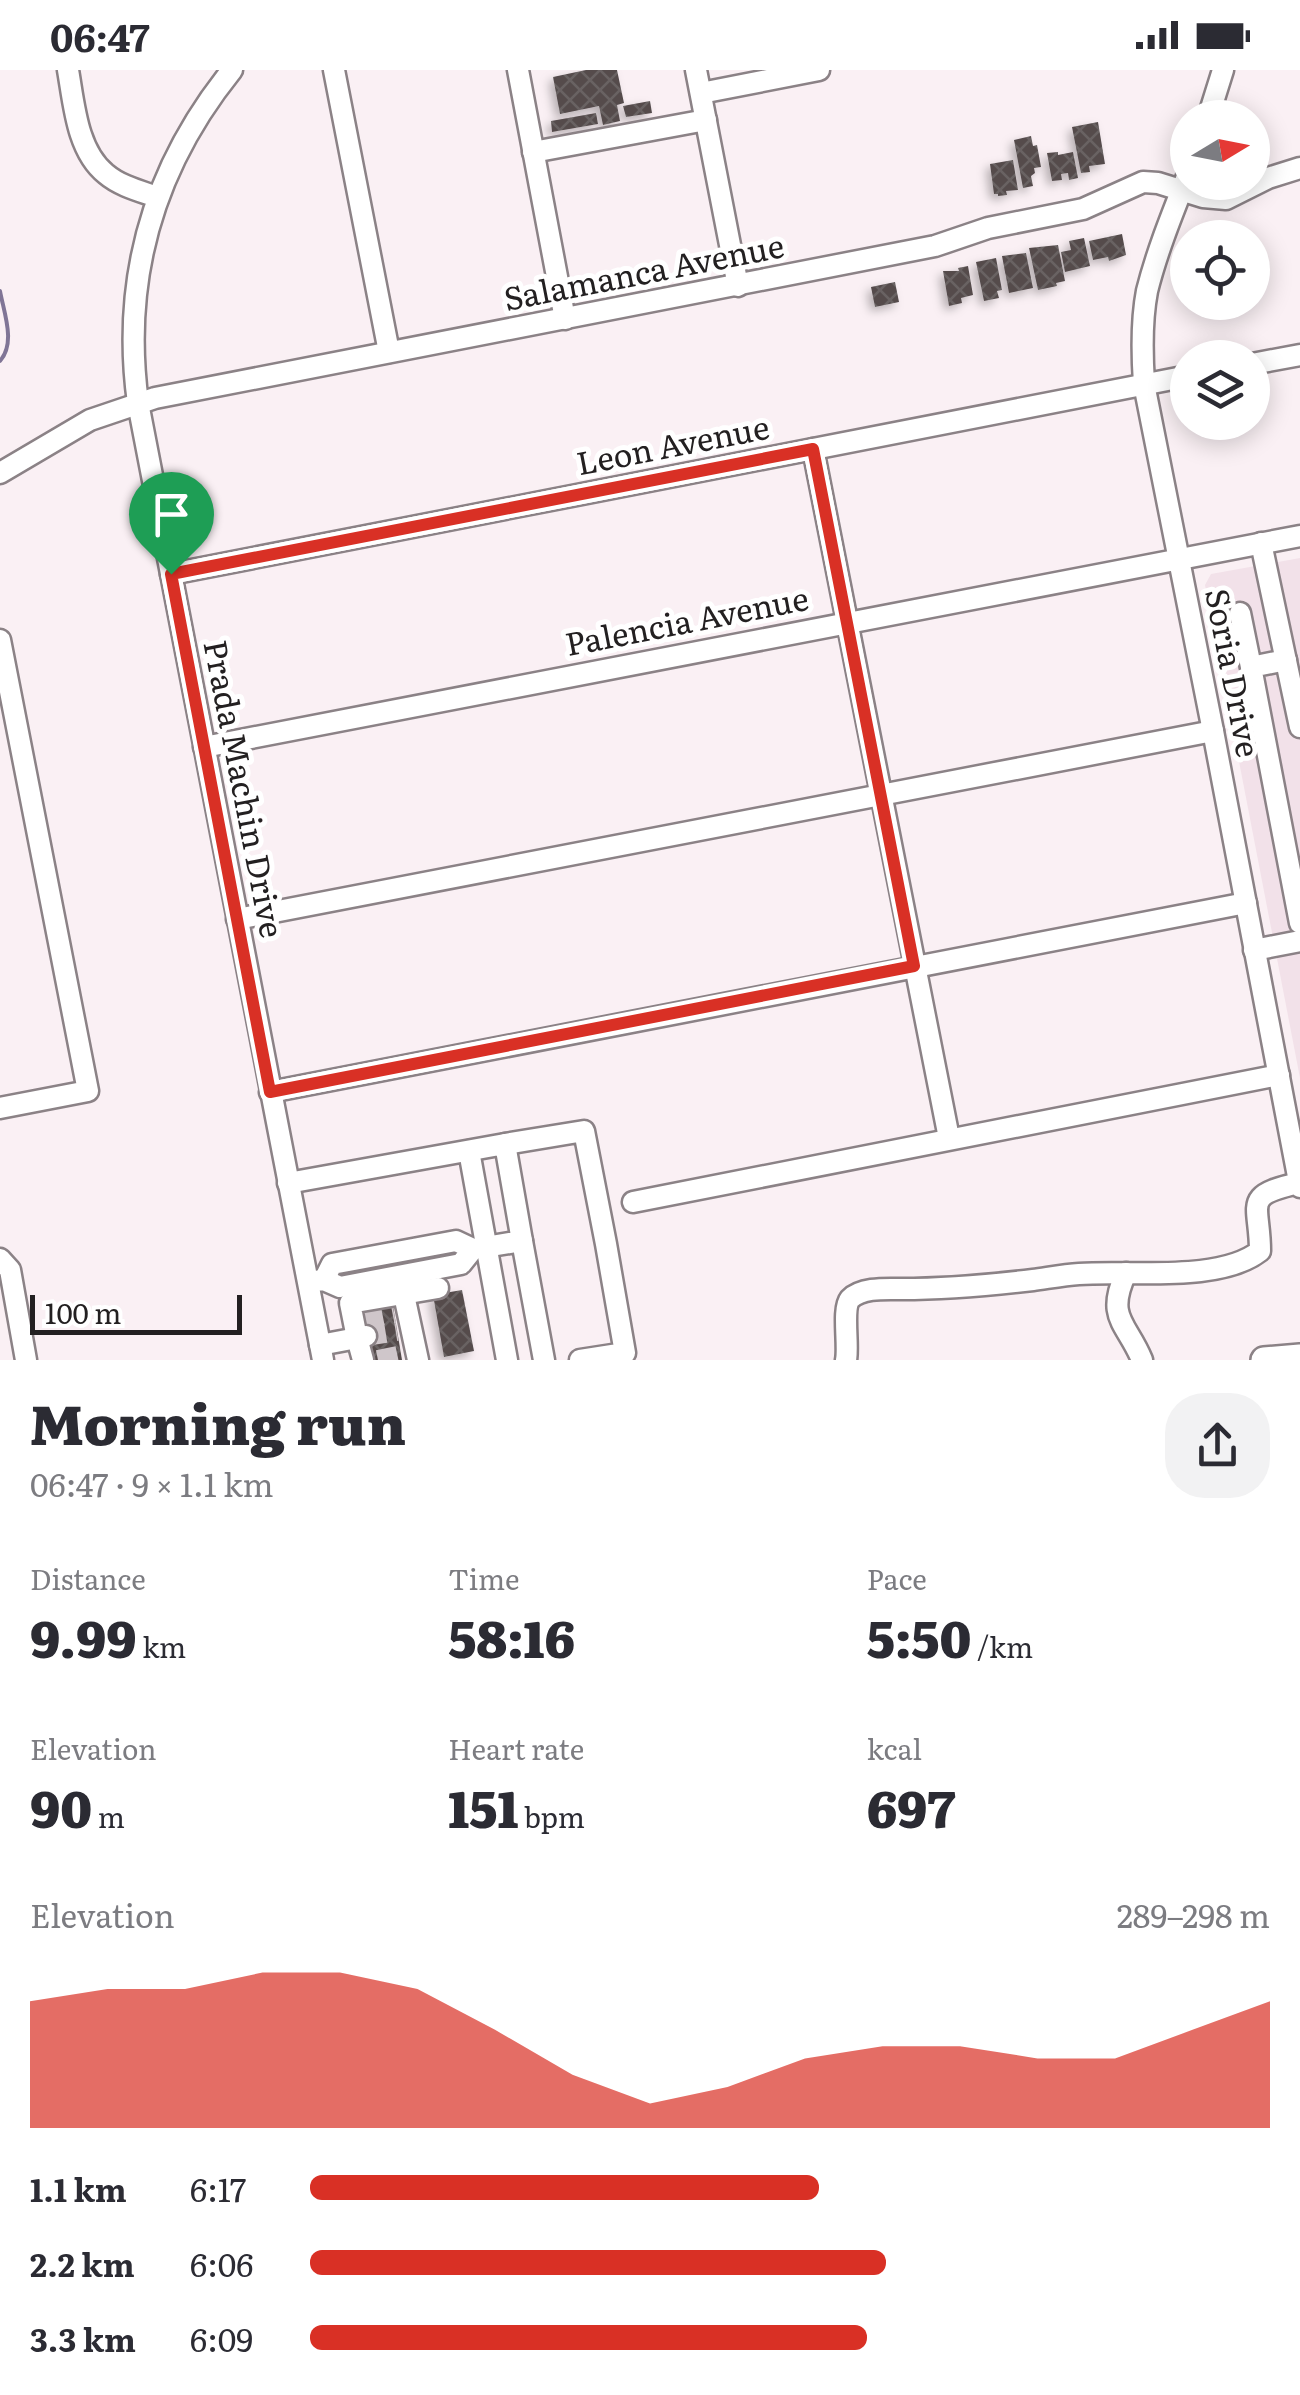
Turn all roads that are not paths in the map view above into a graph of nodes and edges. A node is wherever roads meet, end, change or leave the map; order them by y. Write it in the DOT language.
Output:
graph roads {
  1 [pos="68,70"];
  2 [pos="232,70"];
  3 [pos="334,70"];
  4 [pos="518,70"];
  5 [pos="696,70"];
  6 [pos="818,70"];
  7 [pos="1222,70"];
  8 [pos="701,93"];
  9 [pos="1213,100"];
  10 [pos="706,120"];
  11 [pos="533,152"];
  12 [pos="1300,168"];
  13 [pos="1270,177"];
  14 [pos="1170,183"];
  15 [pos="158,197"];
  16 [pos="1177,200"];
  17 [pos="738,286"];
  18 [pos="564,319"];
  19 [pos="389,352"];
  20 [pos="1300,355"];
  21 [pos="1270,361"];
  22 [pos="1170,379"];
  23 [pos="1144,384"];
  24 [pos="138,403"];
  25 [pos="813,449"];
  26 [pos="0,473"];
  27 [pos="1300,536"];
  28 [pos="1261,543"];
  29 [pos="1179,558"];
  30 [pos="171,574"];
  31 [pos="1240,613"];
  32 [pos="847,621"];
  33 [pos="0,640"];
  34 [pos="1286,660"];
  35 [pos="1251,667"];
  36 [pos="1300,727"];
  37 [pos="1213,730"];
  38 [pos="204,747"];
  39 [pos="881,794"];
  40 [pos="1246,904"];
  41 [pos="238,919"];
  42 [pos="1300,923"];
  43 [pos="1300,941"];
  44 [pos="1254,950"];
  45 [pos="914,966"];
  46 [pos="1279,1075"];
  47 [pos="270,1092"];
  48 [pos="0,1108"];
  49 [pos="948,1138"];
  50 [pos="505,1144"];
  51 [pos="469,1151"];
  52 [pos="288,1183"];
  53 [pos="1300,1185"];
  54 [pos="633,1202"];
  55 [pos="522,1241"];
  56 [pos="479,1248"];
  57 [pos="0,1260"];
  58 [pos="1126,1273"];
  59 [pos="316,1281"];
  60 [pos="438,1288"];
  61 [pos="403,1316"];
  62 [pos="360,1329"];
  63 [pos="321,1352"];
  64 [pos="412,1356"];
  65 [pos="612,1357"];
  66 [pos="1300,1357"];
  67 [pos="26,1360"];
  68 [pos="363,1360"];
  69 [pos="507,1360"];
  70 [pos="544,1360"];
  71 [pos="580,1360"];
  72 [pos="846,1360"];
  73 [pos="1142,1360"];
  74 [pos="1264,1360"];
  1 -- 15 [label="street"];
  2 -- 15 [label="street, Prada Machin Drive"];
  3 -- 19 [label="street"];
  4 -- 11 [label="street"];
  5 -- 8 [label="street"];
  6 -- 8 [label="street"];
  7 -- 9 [label="street"];
  8 -- 10 [label="street"];
  10 -- 11 [label="street"];
  10 -- 17 [label="street"];
  11 -- 18 [label="street"];
  12 -- 13 [label="street, Salamanca Avenue"];
  14 -- 17 [label="street, Salamanca Avenue"];
  15 -- 24 [label="street, Prada Machin Drive"];
  16 -- 23 [label="street, Soria Drive"];
  17 -- 18 [label="street, Salamanca Avenue"];
  18 -- 19 [label="street, Salamanca Avenue"];
  19 -- 24 [label="street, Salamanca Avenue"];
  20 -- 21 [label="street"];
  22 -- 23 [label="street, Leon Avenue"];
  23 -- 25 [label="street, Leon Avenue"];
  23 -- 29 [label="street, Soria Drive"];
  24 -- 26 [label="street, Salamanca Avenue"];
  24 -- 30 [label="street, Prada Machin Drive"];
  25 -- 30 [label="street, Leon Avenue"];
  25 -- 32 [label="street"];
  27 -- 28 [label="street, Palencia Avenue"];
  28 -- 29 [label="street, Palencia Avenue"];
  28 -- 34 [label="street"];
  29 -- 32 [label="street, Palencia Avenue"];
  29 -- 37 [label="street, Soria Drive"];
  30 -- 38 [label="street, Prada Machin Drive"];
  31 -- 35 [label="street"];
  32 -- 38 [label="street, Palencia Avenue"];
  32 -- 39 [label="street"];
  33 -- 48 [label="street"];
  34 -- 35 [label="street"];
  34 -- 36 [label="street"];
  35 -- 42 [label="street"];
  37 -- 39 [label="street"];
  37 -- 40 [label="street, Soria Drive"];
  38 -- 41 [label="street, Prada Machin Drive"];
  39 -- 41 [label="street"];
  39 -- 45 [label="street"];
  40 -- 44 [label="street, Soria Drive"];
  40 -- 45 [label="street"];
  41 -- 47 [label="street, Prada Machin Drive"];
  43 -- 44 [label="street"];
  44 -- 46 [label="street, Soria Drive"];
  45 -- 47 [label="street"];
  45 -- 49 [label="street"];
  46 -- 49 [label="street"];
  46 -- 53 [label="street, Soria Drive"];
  47 -- 52 [label="street, Prada Machin Drive"];
  49 -- 54 [label="street"];
  50 -- 51 [label="street"];
  50 -- 55 [label="street"];
  50 -- 65 [label="street"];
  51 -- 52 [label="street"];
  51 -- 56 [label="street"];
  52 -- 59 [label="street, Prada Machin Drive"];
  53 -- 58 [label="street"];
  55 -- 56 [label="street"];
  55 -- 70 [label="street"];
  56 -- 59 [label="street"];
  56 -- 69 [label="street"];
  57 -- 67 [label="street"];
  58 -- 72 [label="street"];
  58 -- 73 [label="street"];
  59 -- 63 [label="street, Prada Machin Drive"];
  60 -- 61 [label="street"];
  61 -- 62 [label="street"];
  61 -- 64 [label="street"];
  62 -- 63 [label="street"];
  62 -- 68 [label="street"];
  65 -- 71 [label="street"];
  66 -- 74 [label="main road"];
}
